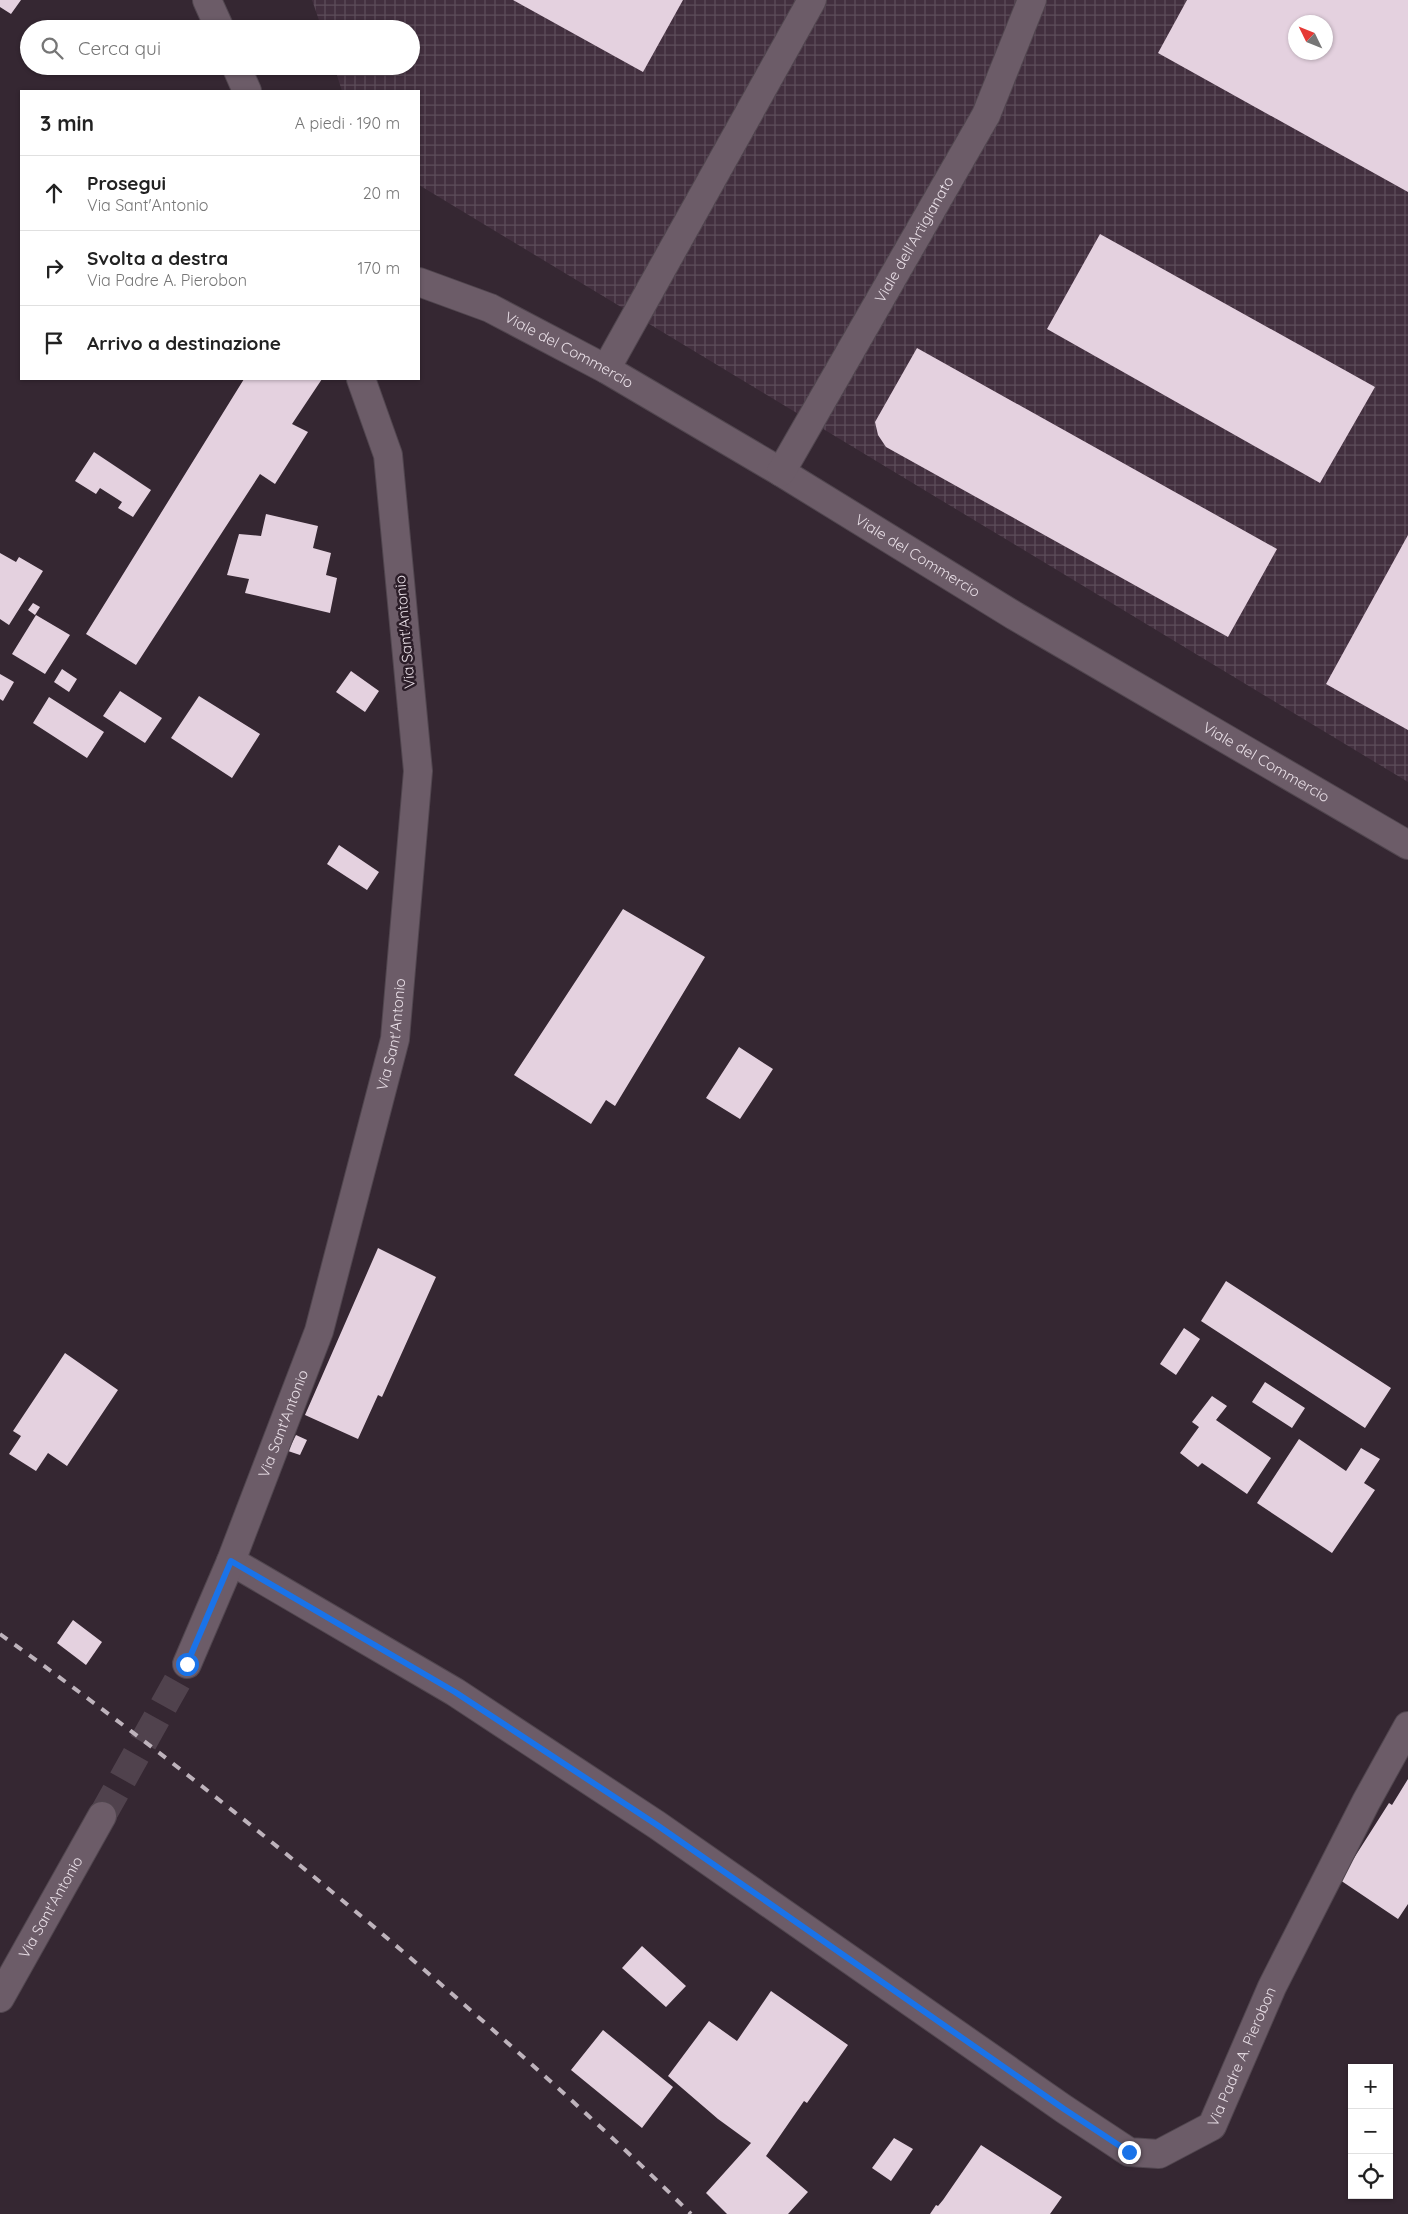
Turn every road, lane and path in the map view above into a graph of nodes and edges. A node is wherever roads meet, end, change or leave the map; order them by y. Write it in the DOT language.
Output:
graph roads {
  1 [pos="207,0"];
  2 [pos="812,0"];
  3 [pos="1032,0"];
  4 [pos="216,20"];
  5 [pos="240,75"];
  6 [pos="247,90"];
  7 [pos="420,282"];
  8 [pos="606,369"];
  9 [pos="361,380"];
  10 [pos="781,472"];
  11 [pos="1408,845"];
  12 [pos="231,1561"];
  13 [pos="187,1664"];
  14 [pos="1408,1726"];
  15 [pos="102,1816"];
  16 [pos="0,1998"];
  1 -- 4 [label="street"];
  2 -- 8 [label="street"];
  3 -- 10 [label="street, Viale dell'Artigianato"];
  5 -- 6 [label="street"];
  7 -- 8 [label="street, Viale del Commercio"];
  8 -- 10 [label="street, Viale del Commercio"];
  9 -- 12 [label="street, Via Sant'Antonio"];
  10 -- 11 [label="street, Viale del Commercio"];
  12 -- 13 [label="street, Via Sant'Antonio"];
  12 -- 14 [label="street, Via Padre A. Pierobon"];
  15 -- 16 [label="street, Via Sant'Antonio"];
}
